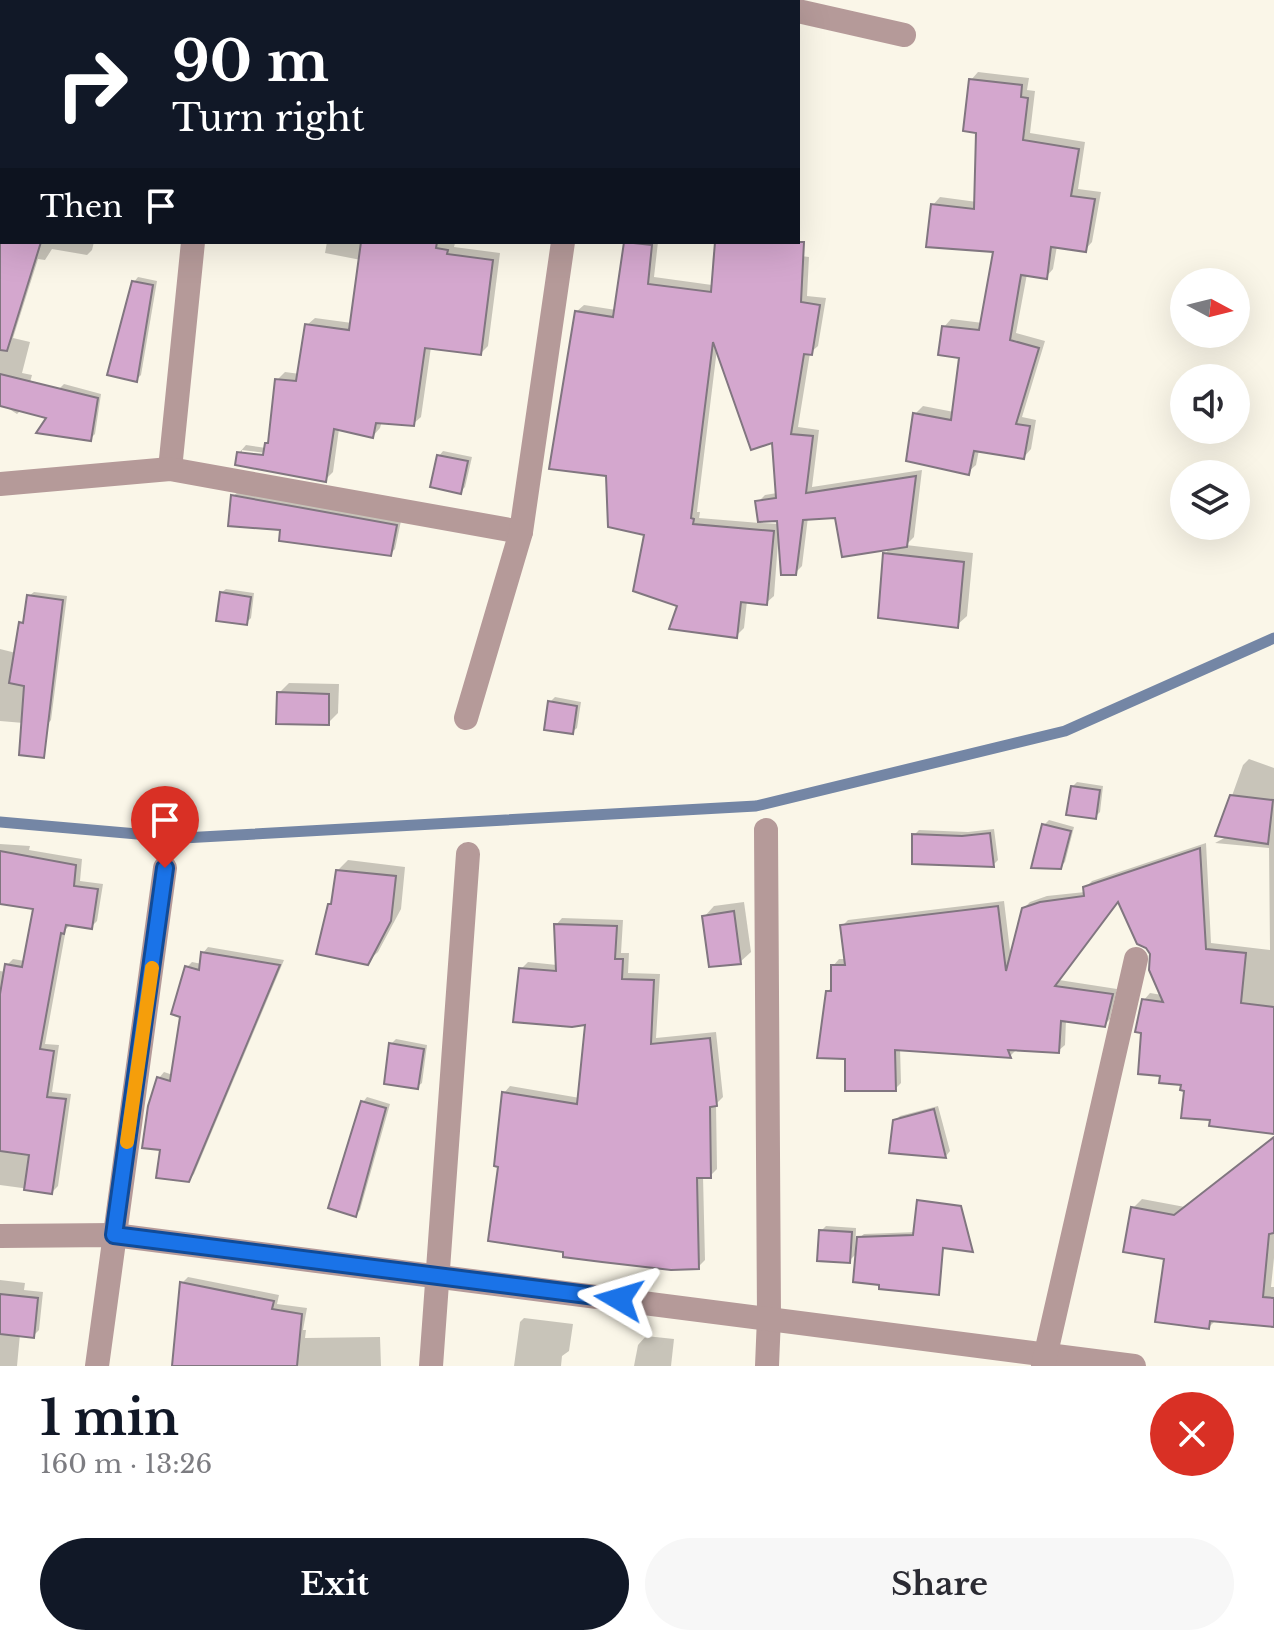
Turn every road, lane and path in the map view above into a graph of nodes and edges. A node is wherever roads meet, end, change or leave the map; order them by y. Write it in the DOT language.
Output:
graph roads {
  1 [pos="800,11"];
  2 [pos="904,35"];
  3 [pos="193,244"];
  4 [pos="563,244"];
  5 [pos="170,469"];
  6 [pos="0,484"];
  7 [pos="521,532"];
  8 [pos="466,718"];
  9 [pos="766,830"];
  10 [pos="468,854"];
  11 [pos="165,868"];
  12 [pos="1136,959"];
  13 [pos="114,1235"];
  14 [pos="0,1236"];
  15 [pos="439,1277"];
  16 [pos="769,1317"];
  17 [pos="1044,1360"];
  18 [pos="97,1366"];
  19 [pos="431,1366"];
  20 [pos="767,1366"];
  21 [pos="1134,1366"];
  1 -- 2 [label="street"];
  3 -- 5 [label="street"];
  4 -- 7 [label="street"];
  5 -- 6 [label="street"];
  5 -- 7 [label="street"];
  7 -- 8 [label="street"];
  9 -- 16 [label="street"];
  10 -- 15 [label="street"];
  11 -- 13 [label="street"];
  12 -- 17 [label="street"];
  13 -- 14 [label="street"];
  13 -- 15 [label="street"];
  13 -- 18 [label="street"];
  15 -- 16 [label="street"];
  15 -- 19 [label="street"];
  16 -- 17 [label="street"];
  16 -- 20 [label="street"];
  17 -- 21 [label="street"];
}
